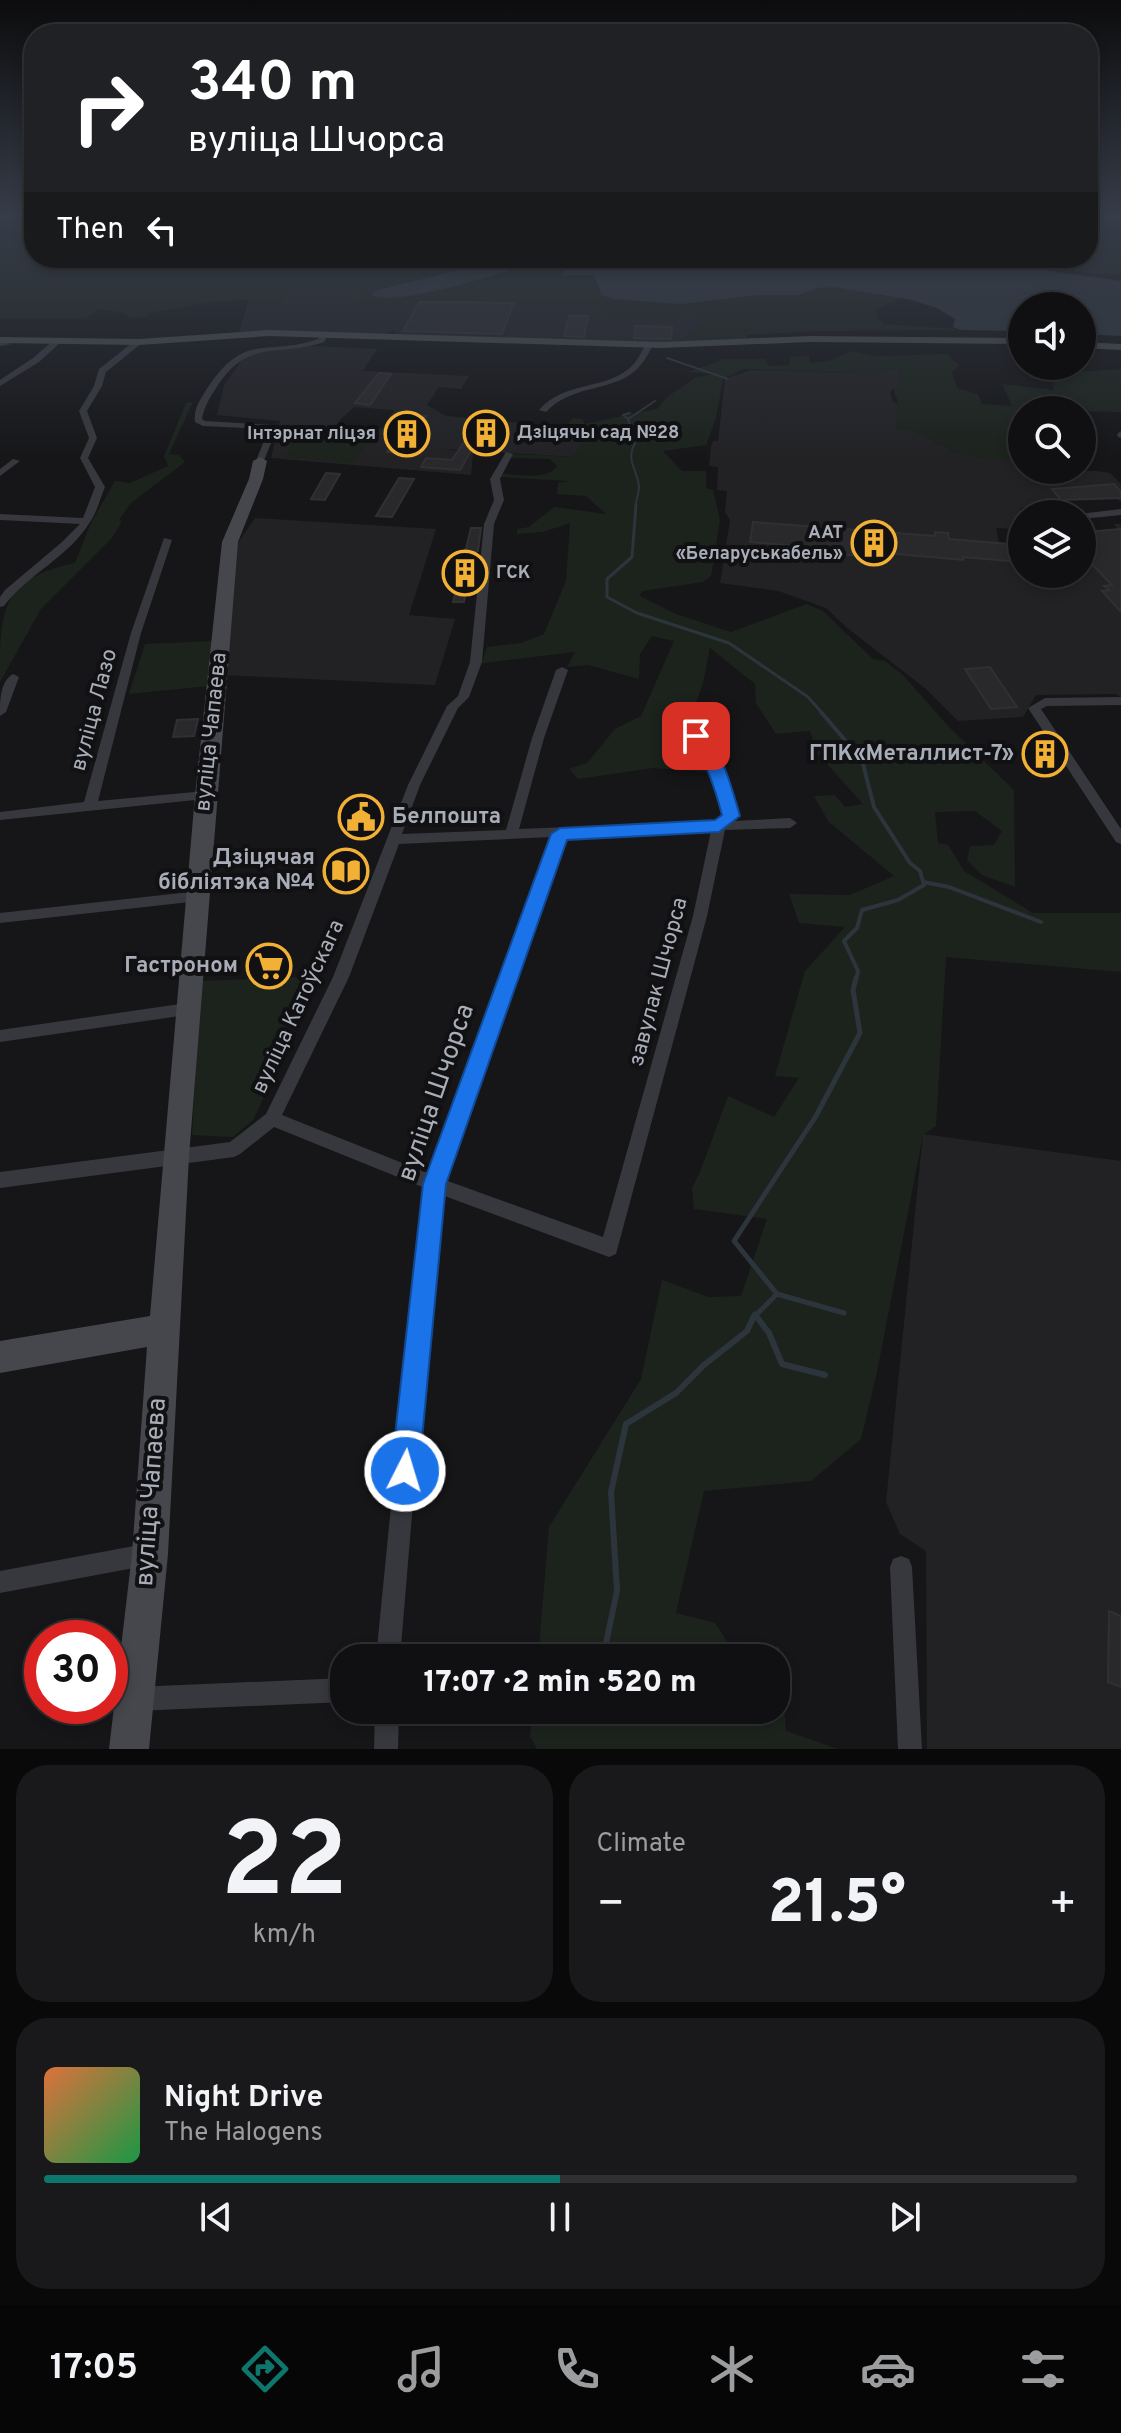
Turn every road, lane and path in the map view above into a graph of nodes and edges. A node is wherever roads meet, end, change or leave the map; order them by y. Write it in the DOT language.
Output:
graph roads {
  1 [pos="324,334"];
  2 [pos="58,341"];
  3 [pos="1008,341"];
  4 [pos="139,342"];
  5 [pos="4,344"];
  6 [pos="649,345"];
  7 [pos="1096,346"];
  8 [pos="1121,347"];
  9 [pos="0,384"];
  10 [pos="543,410"];
  11 [pos="509,454"];
  12 [pos="16,461"];
  13 [pos="260,461"];
  14 [pos="0,473"];
  15 [pos="1121,512"];
  16 [pos="1096,515"];
  17 [pos="0,517"];
  18 [pos="86,521"];
  19 [pos="167,540"];
  20 [pos="0,604"];
  21 [pos="562,670"];
  22 [pos="13,677"];
  23 [pos="1121,701"];
  24 [pos="0,712"];
  25 [pos="696,736"];
  26 [pos="205,795"];
  27 [pos="90,806"];
  28 [pos="0,816"];
  29 [pos="790,823"];
  30 [pos="719,826"];
  31 [pos="560,834"];
  32 [pos="511,835"];
  33 [pos="396,839"];
  34 [pos="1121,839"];
  35 [pos="199,896"];
  36 [pos="0,918"];
  37 [pos="187,1009"];
  38 [pos="0,1036"];
  39 [pos="272,1119"];
  40 [pos="175,1156"];
  41 [pos="0,1180"];
  42 [pos="435,1184"];
  43 [pos="162,1329"];
  44 [pos="0,1357"];
  45 [pos="150,1554"];
  46 [pos="901,1567"];
  47 [pos="0,1582"];
  48 [pos="389,1644"];
  49 [pos="330,1691"];
  50 [pos="135,1699"];
  51 [pos="387,1724"];
  52 [pos="129,1749"];
  53 [pos="386,1749"];
  54 [pos="910,1749"];
  1 -- 4 [label="street"];
  1 -- 6 [label="street"];
  1 -- 13 [label="street"];
  2 -- 4 [label="street"];
  2 -- 5 [label="street"];
  2 -- 9 [label="street"];
  3 -- 6 [label="street"];
  4 -- 18 [label="street"];
  6 -- 10 [label="street"];
  7 -- 8 [label="street"];
  11 -- 33 [label="street, вуліца Катоўскага"];
  12 -- 14 [label="street"];
  13 -- 26 [label="street, вуліца Чапаева"];
  15 -- 16 [label="street"];
  17 -- 18 [label="street"];
  18 -- 20 [label="street"];
  19 -- 27 [label="street, вуліца Лазо"];
  21 -- 32 [label="street"];
  22 -- 24 [label="street"];
  23 -- 34 [label="street"];
  25 -- 30 [label="street, завулак Шчорса"];
  26 -- 27 [label="street"];
  26 -- 35 [label="street, вуліца Чапаева"];
  27 -- 28 [label="street, вуліца Лазо"];
  29 -- 30 [label="street"];
  30 -- 31 [label="street"];
  30 -- 42 [label="street, завулак Шчорса"];
  31 -- 32 [label="street"];
  31 -- 42 [label="street, вуліца Шчорса"];
  32 -- 33 [label="street"];
  33 -- 39 [label="street, вуліца Катоўскага"];
  35 -- 36 [label="street"];
  35 -- 37 [label="street, вуліца Чапаева"];
  37 -- 38 [label="street"];
  37 -- 40 [label="street, вуліца Чапаева"];
  39 -- 40 [label="street, вуліца Катоўскага"];
  39 -- 42 [label="street"];
  40 -- 41 [label="street"];
  40 -- 43 [label="street, вуліца Чапаева"];
  42 -- 48 [label="street, вуліца Шчорса"];
  43 -- 44 [label="street"];
  43 -- 45 [label="street, вуліца Чапаева"];
  45 -- 47 [label="street"];
  45 -- 50 [label="street, вуліца Чапаева"];
  46 -- 54 [label="street"];
  49 -- 50 [label="street"];
  50 -- 52 [label="street, вуліца Чапаева"];
  51 -- 53 [label="street"];
}
